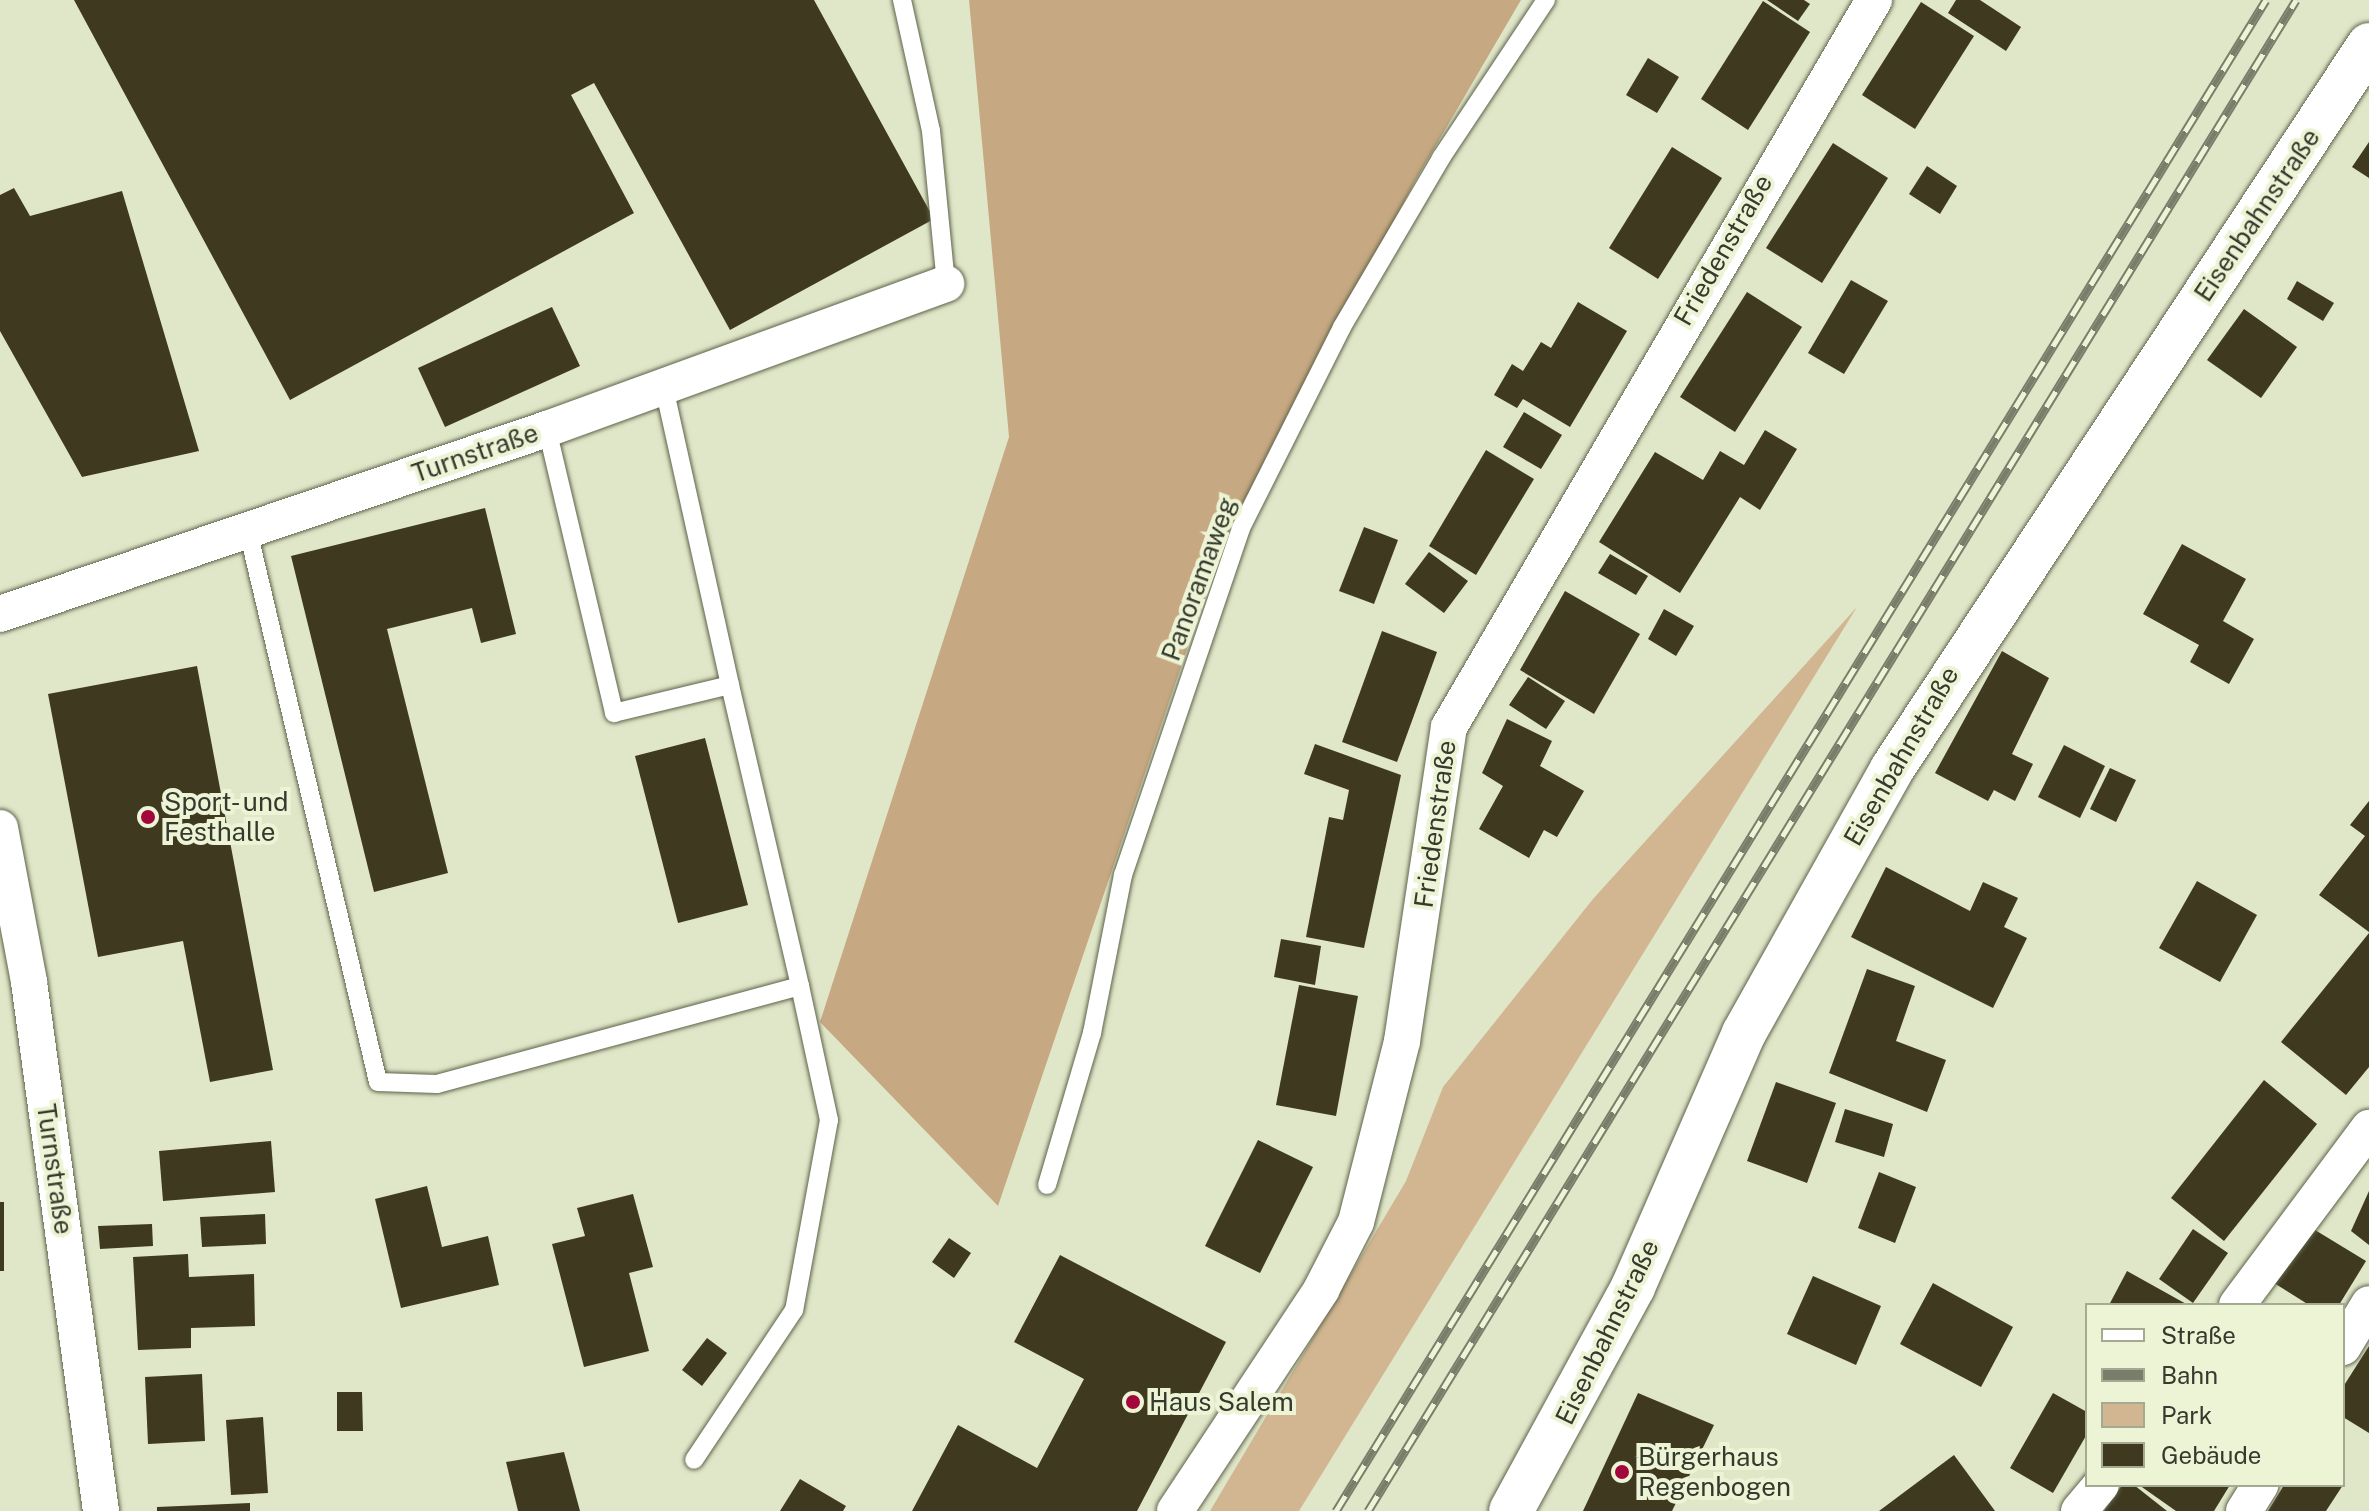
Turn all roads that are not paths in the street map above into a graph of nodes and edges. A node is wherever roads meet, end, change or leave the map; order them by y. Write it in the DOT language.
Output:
graph roads {
  1 [pos="902,0"];
  2 [pos="1546,0"];
  3 [pos="1874,0"];
  4 [pos="2369,45"];
  5 [pos="946,284"];
  6 [pos="664,387"];
  7 [pos="547,429"];
  8 [pos="248,531"];
  9 [pos="0,614"];
  10 [pos="730,685"];
  11 [pos="0,828"];
  12 [pos="800,986"];
  13 [pos="2369,1128"];
  14 [pos="1047,1185"];
  15 [pos="2238,1303"];
  16 [pos="2369,1304"];
  17 [pos="2345,1344"];
  18 [pos="694,1460"];
  19 [pos="2099,1487"];
  20 [pos="2259,1487"];
  21 [pos="101,1511"];
  22 [pos="1175,1511"];
  23 [pos="1511,1511"];
  24 [pos="2079,1511"];
  25 [pos="2244,1511"];
  1 -- 5 [label="lane"];
  2 -- 14 [label="lane, Panoramaweg"];
  3 -- 22 [label="street, Friedenstraße"];
  4 -- 23 [label="main road, Eisenbahnstraße"];
  5 -- 6 [label="street, Turnstraße"];
  6 -- 7 [label="street, Turnstraße"];
  6 -- 10 [label="lane"];
  7 -- 8 [label="street, Turnstraße"];
  7 -- 10 [label="lane"];
  8 -- 9 [label="street, Turnstraße"];
  8 -- 12 [label="lane"];
  10 -- 12 [label="lane"];
  11 -- 21 [label="street, Turnstraße"];
  12 -- 18 [label="lane"];
  13 -- 15 [label="street"];
  16 -- 17 [label="street"];
  19 -- 24 [label="street"];
  20 -- 25 [label="street"];
}
